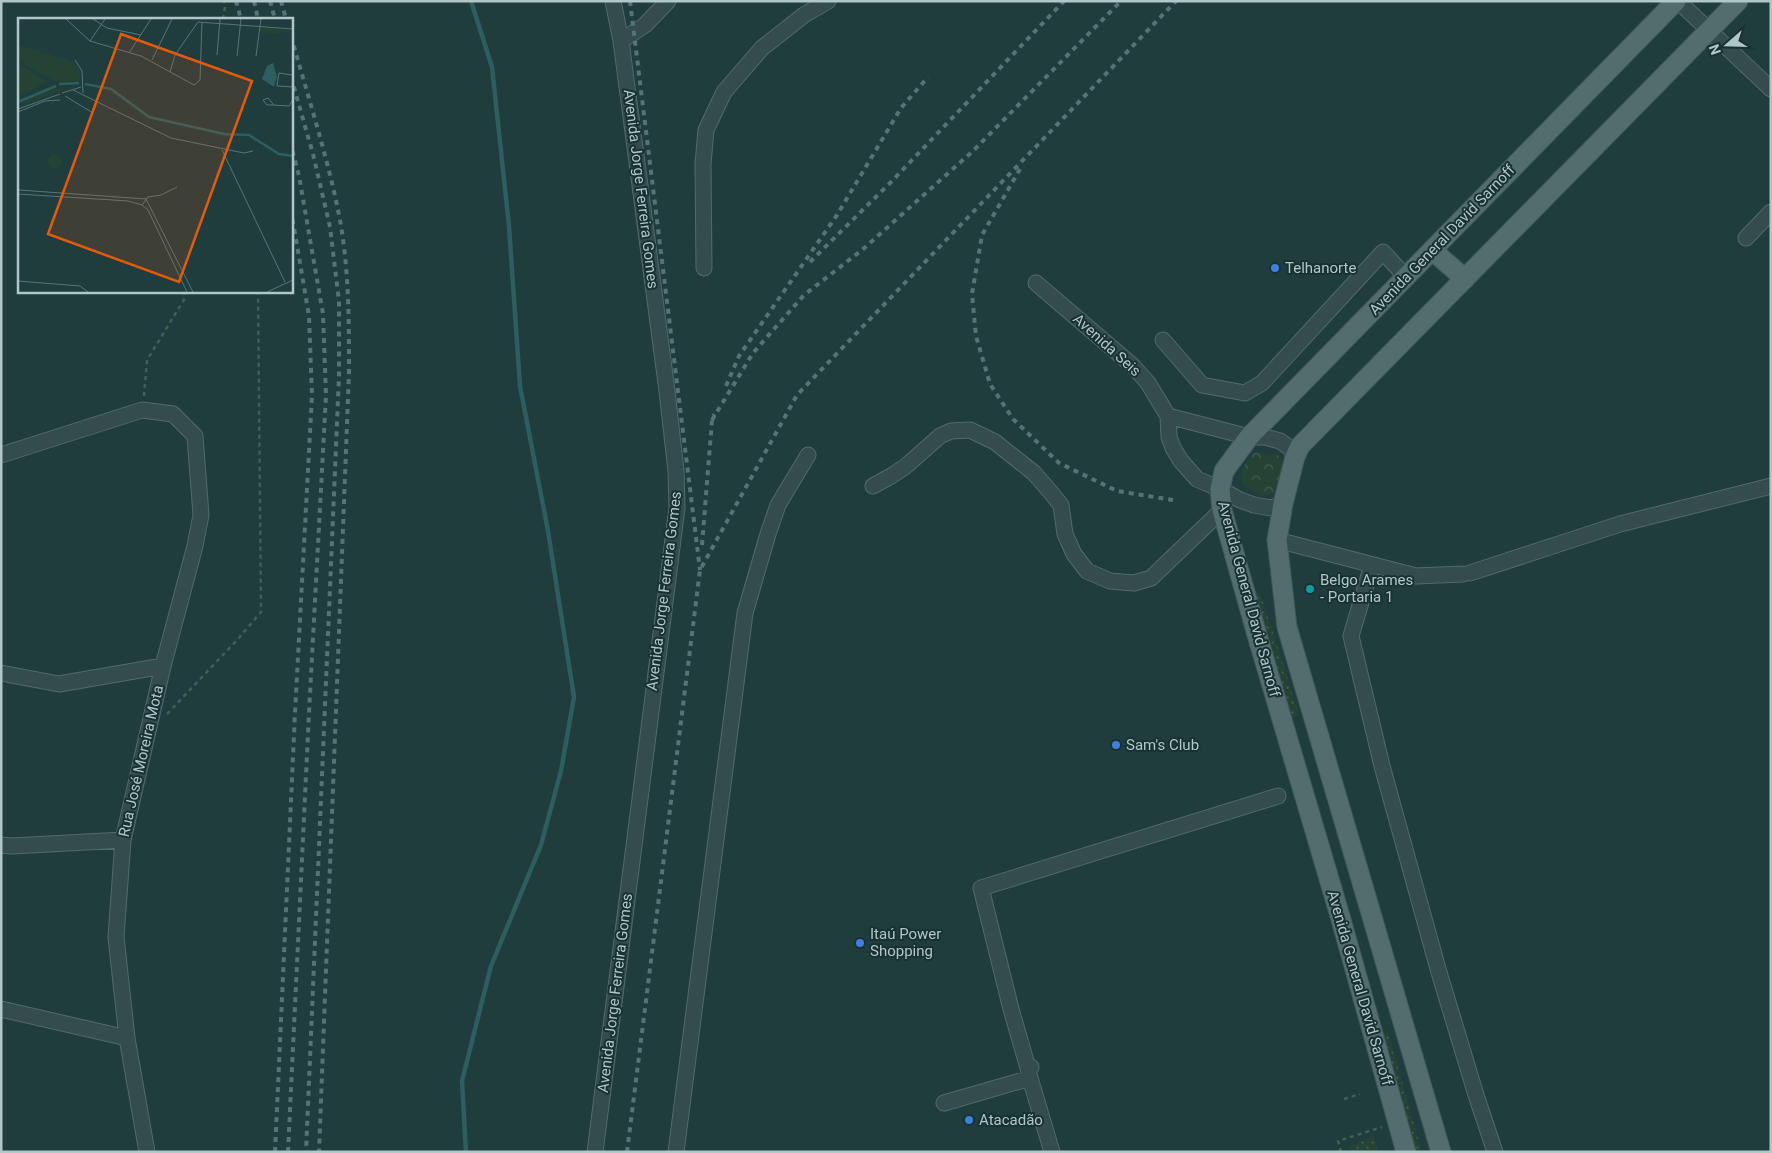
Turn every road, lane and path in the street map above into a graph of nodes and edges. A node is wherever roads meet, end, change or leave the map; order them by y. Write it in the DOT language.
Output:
graph roads {
  1 [pos="224,1"];
  2 [pos="613,1"];
  3 [pos="668,1"];
  4 [pos="828,1"];
  5 [pos="1677,1"];
  6 [pos="1728,4"];
  7 [pos="223,18"];
  8 [pos="1708,31"];
  9 [pos="621,41"];
  10 [pos="1771,89"];
  11 [pos="1771,212"];
  12 [pos="1746,238"];
  13 [pos="1432,250"];
  14 [pos="704,268"];
  15 [pos="1406,277"];
  16 [pos="1465,279"];
  17 [pos="1036,283"];
  18 [pos="184,292"];
  19 [pos="258,292"];
  20 [pos="1163,340"];
  21 [pos="142,410"];
  22 [pos="1168,416"];
  23 [pos="1249,437"];
  24 [pos="1,455"];
  25 [pos="808,455"];
  26 [pos="1295,457"];
  27 [pos="873,486"];
  28 [pos="1771,486"];
  29 [pos="1220,489"];
  30 [pos="1283,504"];
  31 [pos="1222,510"];
  32 [pos="1277,540"];
  33 [pos="1372,565"];
  34 [pos="163,666"];
  35 [pos="1,674"];
  36 [pos="167,715"];
  37 [pos="1278,796"];
  38 [pos="123,840"];
  39 [pos="1,845"];
  40 [pos="1,1010"];
  41 [pos="127,1038"];
  42 [pos="1030,1071"];
  43 [pos="1360,1094"];
  44 [pos="1344,1099"];
  45 [pos="944,1103"];
  46 [pos="1398,1122"];
  47 [pos="147,1152"];
  48 [pos="595,1152"];
  49 [pos="676,1152"];
  50 [pos="1052,1152"];
  51 [pos="1341,1152"];
  52 [pos="1406,1152"];
  53 [pos="1441,1152"];
  54 [pos="1495,1152"];
  1 -- 7 [label="path"];
  2 -- 9 [label="street, Avenida Jorge Ferreira Gomes"];
  3 -- 9 [label="street"];
  4 -- 14 [label="street"];
  5 -- 8 [label="street"];
  5 -- 13 [label="main road, Avenida General David Sarnoff"];
  6 -- 8 [label="main road, Avenida General David Sarnoff"];
  8 -- 10 [label="street"];
  8 -- 16 [label="main road, Avenida General David Sarnoff"];
  9 -- 48 [label="street, Avenida Jorge Ferreira Gomes"];
  11 -- 12 [label="street"];
  13 -- 15 [label="main road, Avenida General David Sarnoff"];
  13 -- 16 [label="main road"];
  15 -- 20 [label="street"];
  15 -- 23 [label="main road, Avenida General David Sarnoff"];
  16 -- 26 [label="main road, Avenida General David Sarnoff"];
  17 -- 22 [label="street, Avenida Seis"];
  18 -- 21 [label="path"];
  19 -- 36 [label="path"];
  21 -- 24 [label="street"];
  21 -- 34 [label="street, Rua José Moreira Mota"];
  22 -- 23 [label="street"];
  22 -- 29 [label="street, Avenida Seis"];
  23 -- 26 [label="street"];
  23 -- 29 [label="main road, Avenida General David Sarnoff"];
  25 -- 49 [label="street"];
  26 -- 30 [label="main road, Avenida General David Sarnoff"];
  27 -- 31 [label="street"];
  28 -- 33 [label="street"];
  29 -- 30 [label="street, Avenida Seis"];
  29 -- 31 [label="main road, Avenida General David Sarnoff"];
  30 -- 32 [label="main road, Avenida General David Sarnoff"];
  31 -- 46 [label="main road, Avenida General David Sarnoff"];
  32 -- 33 [label="street"];
  32 -- 53 [label="main road, Avenida General David Sarnoff"];
  33 -- 54 [label="street"];
  34 -- 35 [label="street"];
  34 -- 38 [label="street, Rua José Moreira Mota"];
  37 -- 42 [label="street"];
  38 -- 39 [label="street"];
  38 -- 41 [label="street, Rua José Moreira Mota"];
  40 -- 41 [label="street"];
  41 -- 47 [label="street, Rua José Moreira Mota"];
  42 -- 45 [label="street"];
  42 -- 50 [label="street"];
  43 -- 44 [label="path"];
  46 -- 51 [label="path"];
  46 -- 52 [label="main road, Avenida General David Sarnoff"];
}
